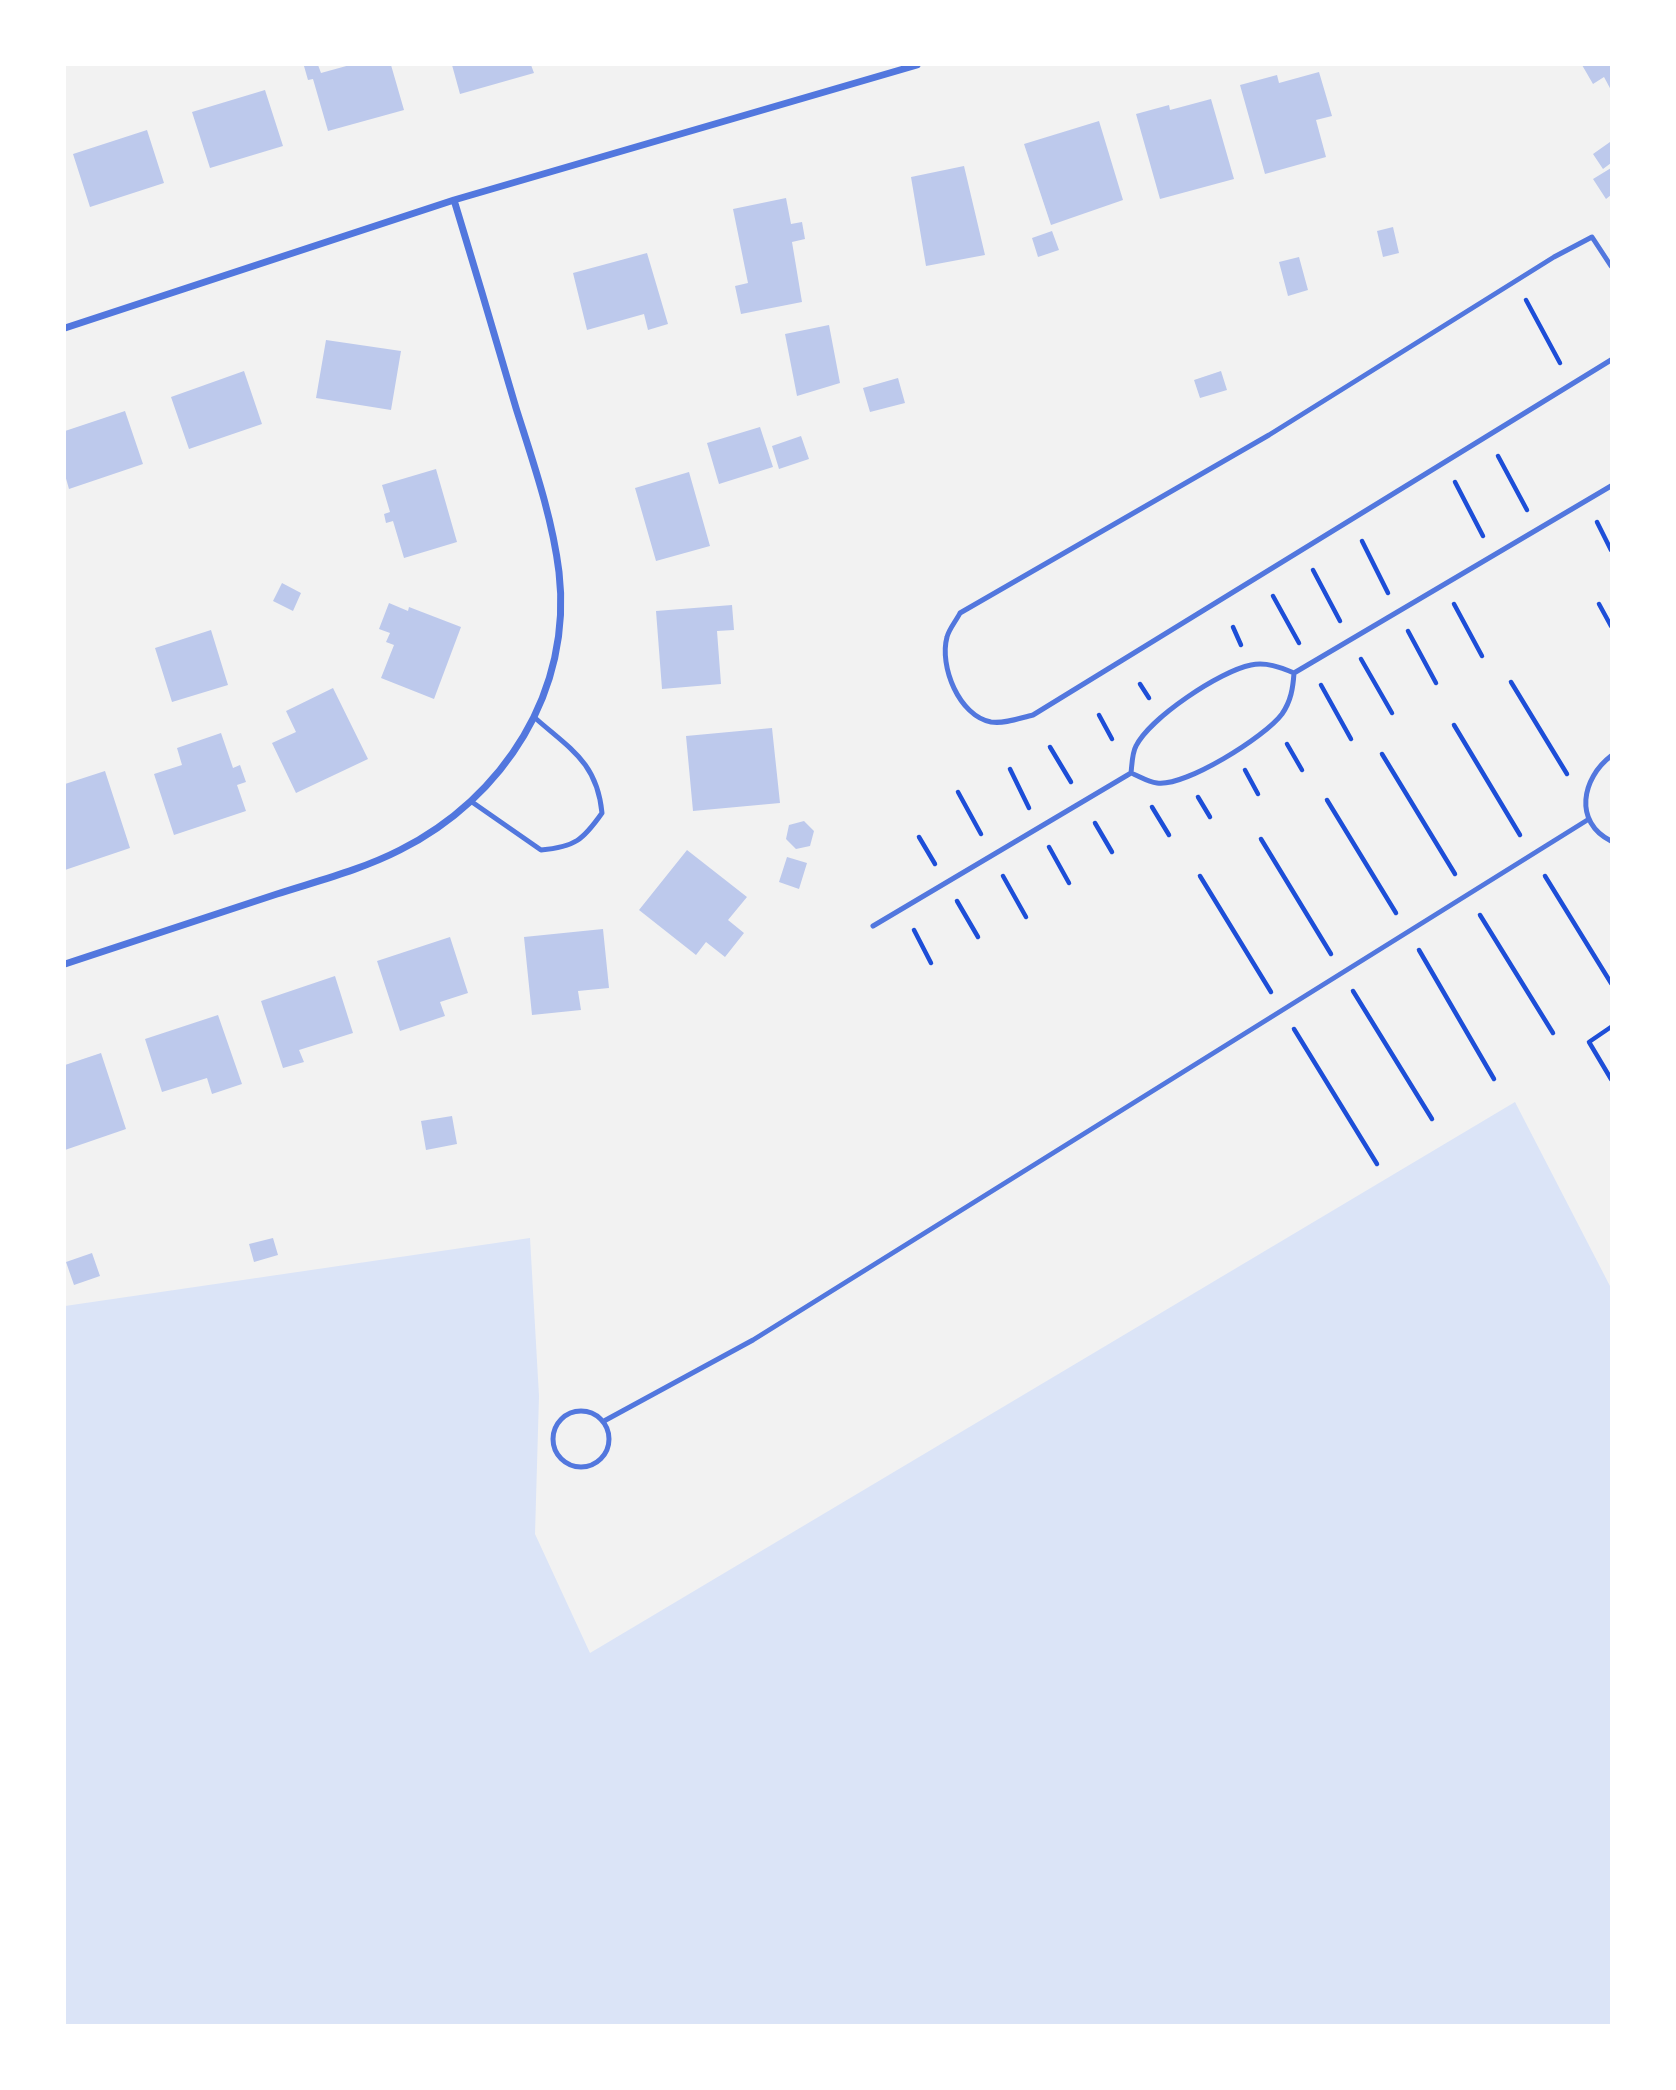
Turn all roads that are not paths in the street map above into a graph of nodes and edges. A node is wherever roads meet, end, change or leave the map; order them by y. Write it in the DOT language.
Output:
graph roads {
  1 [pos="917,65"];
  2 [pos="454,200"];
  3 [pos="1611,266"];
  4 [pos="65,328"];
  5 [pos="1611,360"];
  6 [pos="1611,486"];
  7 [pos="1294,673"];
  8 [pos="534,717"];
  9 [pos="1611,756"];
  10 [pos="1131,773"];
  11 [pos="472,802"];
  12 [pos="1589,819"];
  13 [pos="1611,841"];
  14 [pos="873,926"];
  15 [pos="65,964"];
  16 [pos="604,1420"];
  1 -- 2 [label="street"];
  2 -- 4 [label="street"];
  2 -- 8 [label="street"];
  3 -- 5 [label="lane"];
  6 -- 7 [label="lane"];
  7 -- 10 [label="lane"];
  7 -- 10 [label="lane"];
  8 -- 11 [label="street"];
  8 -- 11 [label="lane"];
  9 -- 12 [label="lane"];
  10 -- 14 [label="lane"];
  11 -- 15 [label="street"];
  12 -- 13 [label="lane"];
  12 -- 16 [label="lane"];
  16 -- 16 [label="lane"];
}
